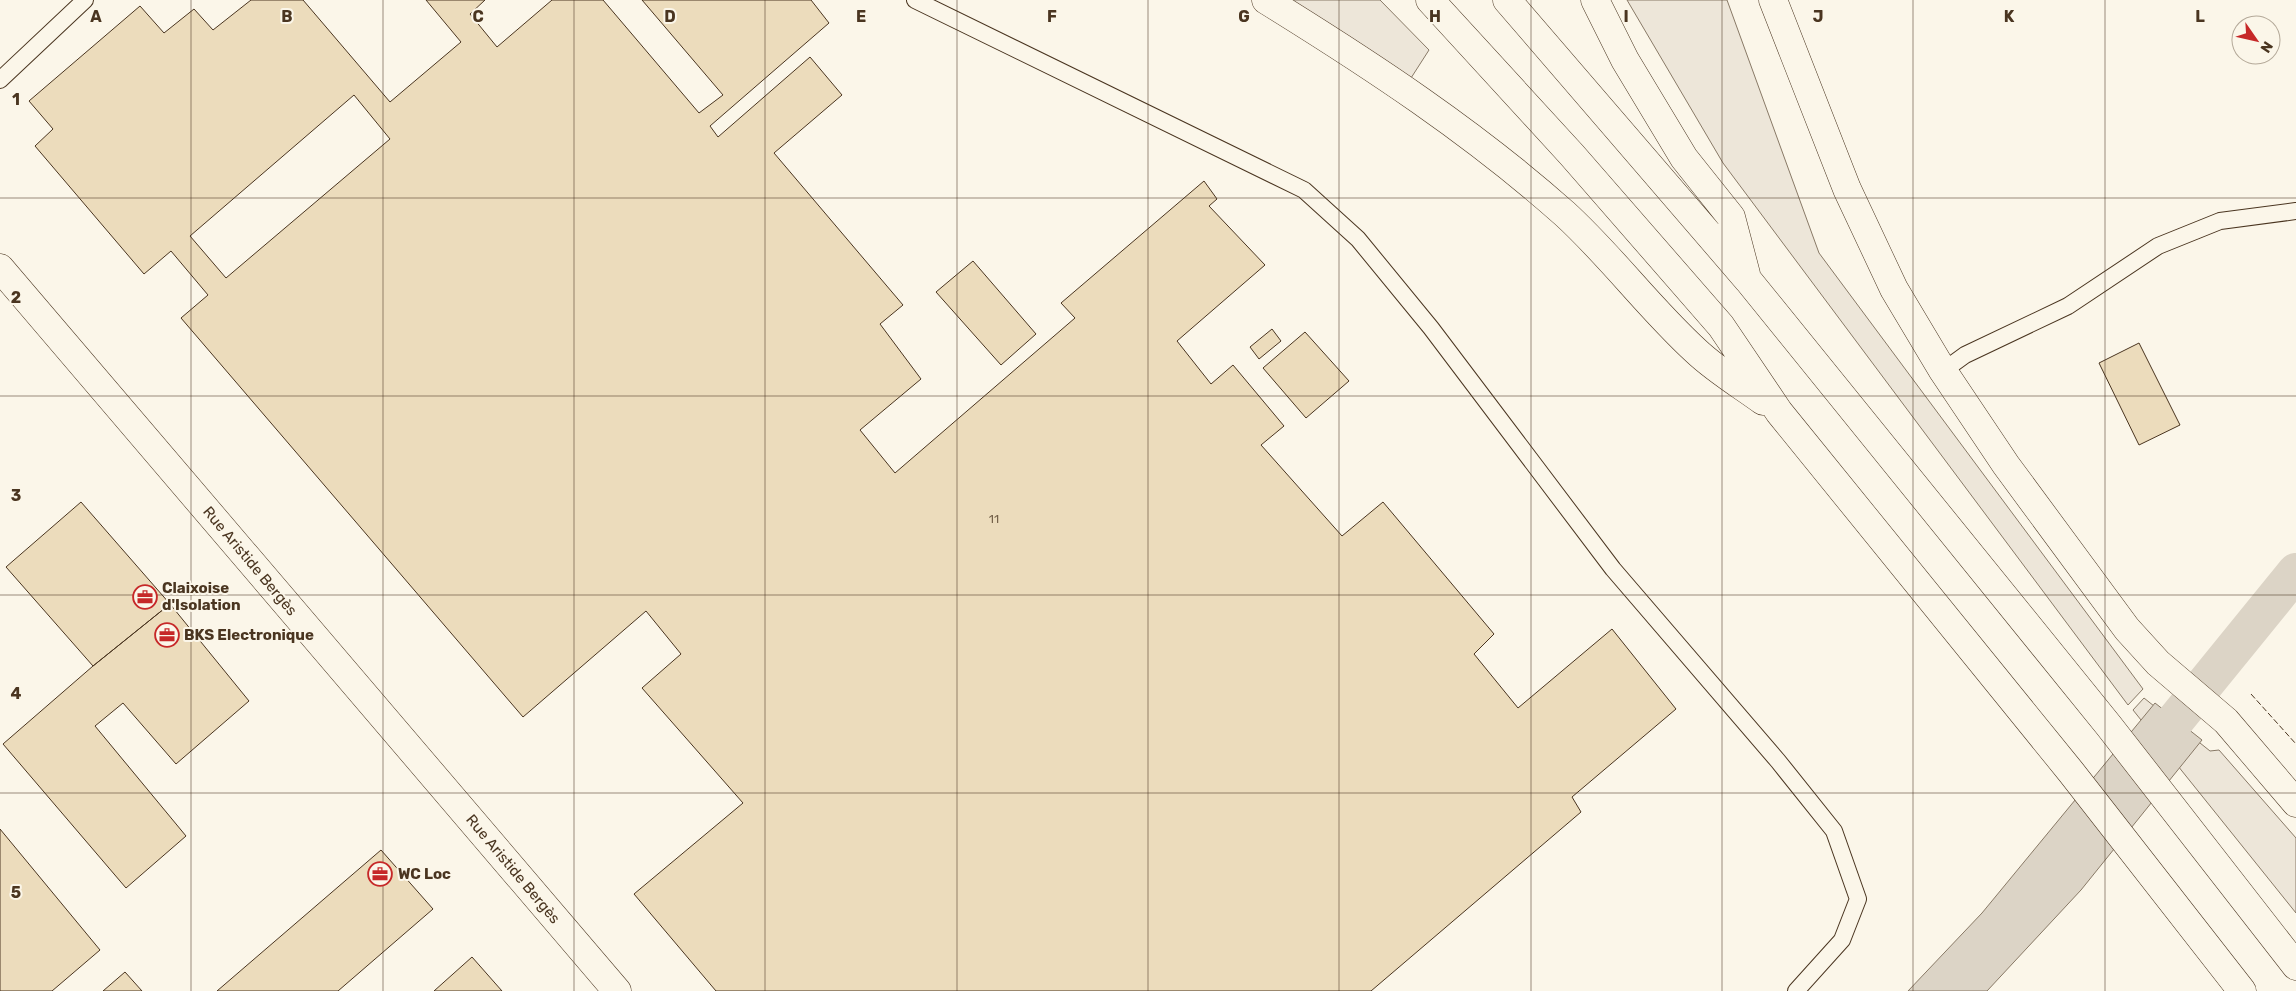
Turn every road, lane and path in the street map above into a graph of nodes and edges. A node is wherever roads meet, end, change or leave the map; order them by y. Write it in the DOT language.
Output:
graph roads {
  1 [pos="85,0"];
  2 [pos="915,0"];
  3 [pos="1266,0"];
  4 [pos="1430,0"];
  5 [pos="1508,0"];
  6 [pos="1595,0"];
  7 [pos="1773,0"];
  8 [pos="0,80"];
  9 [pos="2296,211"];
  10 [pos="0,268"];
  11 [pos="1748,280"];
  12 [pos="1942,371"];
  13 [pos="1779,412"];
  14 [pos="2296,803"];
  15 [pos="2296,966"];
  16 [pos="617,991"];
  17 [pos="1796,991"];
  18 [pos="2242,991"];
  1 -- 8 [label="lane"];
  2 -- 17 [label="lane"];
  3 -- 13 [label="main road"];
  4 -- 13 [label="main road"];
  5 -- 11 [label="main road"];
  6 -- 11 [label="main road"];
  7 -- 12 [label="main road"];
  9 -- 12 [label="lane"];
  10 -- 16 [label="main road, Rue Aristide Bergès"];
  11 -- 15 [label="main road"];
  12 -- 14 [label="main road"];
  13 -- 18 [label="main road"];
}
